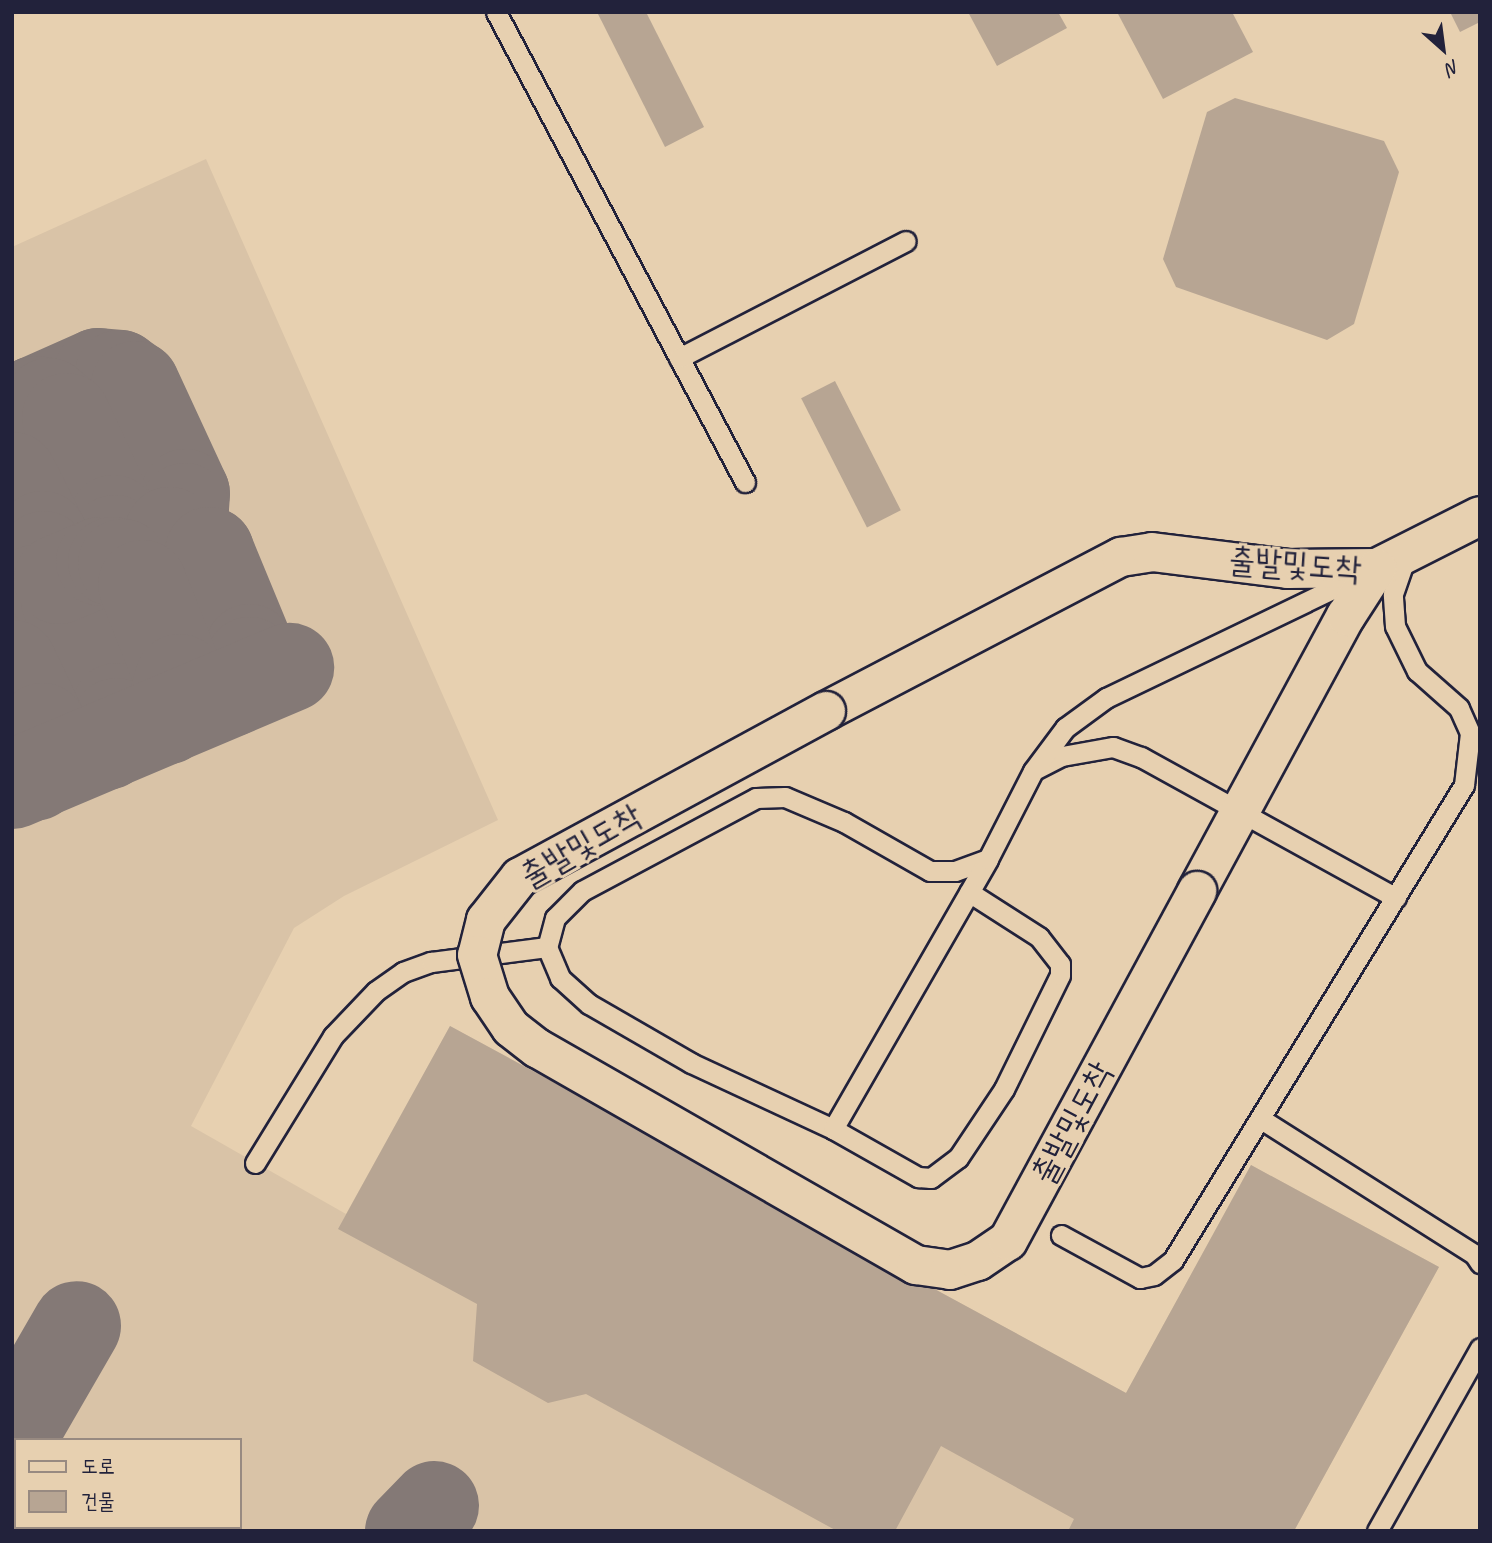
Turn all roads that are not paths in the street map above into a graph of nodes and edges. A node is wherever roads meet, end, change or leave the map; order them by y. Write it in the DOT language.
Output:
graph roads {
  1 [pos="496,12"];
  2 [pos="906,240"];
  3 [pos="678,358"];
  4 [pos="745,482"];
  5 [pos="1480,516"];
  6 [pos="1392,560"];
  7 [pos="1032,771"];
  8 [pos="1240,813"];
  9 [pos="988,859"];
  10 [pos="969,892"];
  11 [pos="1396,898"];
  12 [pos="547,947"];
  13 [pos="1261,1119"];
  14 [pos="833,1129"];
  15 [pos="256,1163"];
  16 [pos="1061,1235"];
  17 [pos="1480,1263"];
  18 [pos="1480,1348"];
  19 [pos="1377,1531"];
  1 -- 3 [label="lane"];
  2 -- 3 [label="lane"];
  3 -- 4 [label="lane"];
  5 -- 6 [label="street"];
  6 -- 7 [label="lane"];
  6 -- 8 [label="street, 출발및도착"];
  6 -- 8 [label="street, 출발및도착, bridge"];
  6 -- 11 [label="lane"];
  7 -- 8 [label="lane"];
  7 -- 9 [label="lane"];
  8 -- 11 [label="lane"];
  9 -- 10 [label="lane"];
  9 -- 12 [label="lane"];
  10 -- 14 [label="lane"];
  10 -- 14 [label="lane"];
  11 -- 13 [label="lane"];
  12 -- 14 [label="lane"];
  12 -- 15 [label="lane"];
  13 -- 16 [label="lane"];
  13 -- 17 [label="lane"];
  18 -- 19 [label="lane"];
}
